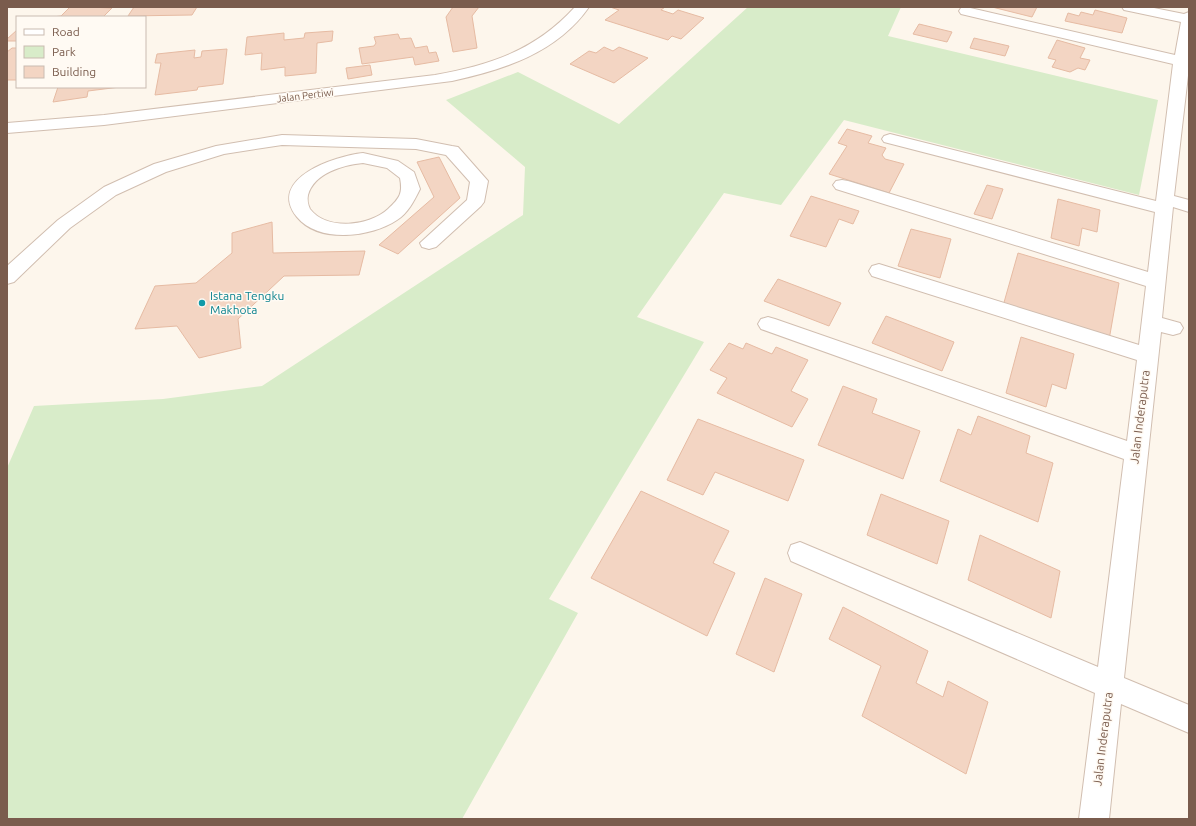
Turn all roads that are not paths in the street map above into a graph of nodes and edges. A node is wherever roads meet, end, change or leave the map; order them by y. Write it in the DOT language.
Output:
graph roads {
  1 [pos="582,7"];
  2 [pos="1129,7"];
  3 [pos="966,11"];
  4 [pos="1189,18"];
  5 [pos="1185,62"];
  6 [pos="7,128"];
  7 [pos="890,139"];
  8 [pos="416,144"];
  9 [pos="1181,145"];
  10 [pos="394,164"];
  11 [pos="842,185"];
  12 [pos="1164,204"];
  13 [pos="1189,206"];
  14 [pos="429,243"];
  15 [pos="879,271"];
  16 [pos="7,277"];
  17 [pos="1157,282"];
  18 [pos="1152,322"];
  19 [pos="768,324"];
  20 [pos="1173,328"];
  21 [pos="1148,356"];
  22 [pos="1136,454"];
  23 [pos="800,553"];
  24 [pos="1110,686"];
  25 [pos="1189,719"];
  26 [pos="1094,819"];
  1 -- 6 [label="street, Jalan Pertiwi"];
  2 -- 4 [label="street"];
  3 -- 5 [label="street"];
  4 -- 5 [label="street, Jalan Inderaputra"];
  5 -- 9 [label="street, Jalan Inderaputra"];
  7 -- 12 [label="street"];
  8 -- 10 [label="street"];
  8 -- 14 [label="street"];
  8 -- 16 [label="street"];
  9 -- 12 [label="street, Jalan Inderaputra"];
  10 -- 10 [label="street"];
  11 -- 17 [label="street"];
  12 -- 13 [label="street"];
  12 -- 17 [label="street, Jalan Inderaputra"];
  15 -- 21 [label="street"];
  17 -- 18 [label="street, Jalan Inderaputra"];
  18 -- 20 [label="street"];
  18 -- 21 [label="street, Jalan Inderaputra"];
  19 -- 22 [label="street"];
  21 -- 22 [label="street, Jalan Inderaputra"];
  22 -- 24 [label="street, Jalan Inderaputra"];
  23 -- 24 [label="street"];
  24 -- 25 [label="street"];
  24 -- 26 [label="street, Jalan Inderaputra"];
}
